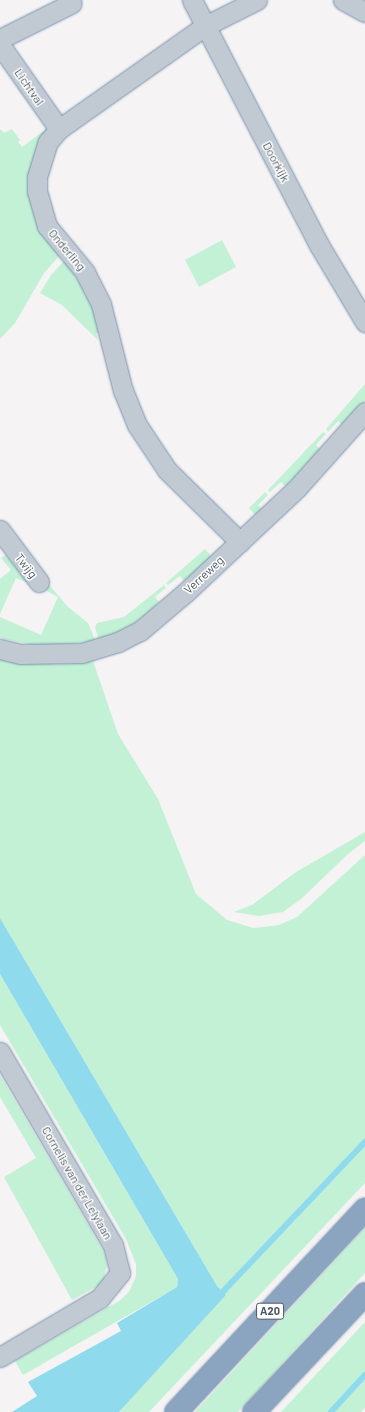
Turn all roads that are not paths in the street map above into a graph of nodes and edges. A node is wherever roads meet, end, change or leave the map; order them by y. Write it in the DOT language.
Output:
graph roads {
  1 [pos="192,0"];
  2 [pos="257,0"];
  3 [pos="343,0"];
  4 [pos="72,3"];
  5 [pos="365,12"];
  6 [pos="205,26"];
  7 [pos="0,39"];
  8 [pos="0,45"];
  9 [pos="58,129"];
  10 [pos="365,322"];
  11 [pos="365,412"];
  12 [pos="0,530"];
  13 [pos="240,542"];
  14 [pos="39,582"];
  15 [pos="0,649"];
  16 [pos="0,1052"];
  17 [pos="365,1209"];
  18 [pos="365,1294"];
  19 [pos="0,1357"];
  20 [pos="176,1412"];
  21 [pos="254,1412"];
  1 -- 6 [label="street, Doorkijk"];
  2 -- 6 [label="street, Onderling"];
  3 -- 5 [label="street"];
  4 -- 7 [label="street"];
  6 -- 9 [label="street, Onderling"];
  6 -- 10 [label="street, Doorkijk"];
  8 -- 9 [label="street, Lichtval"];
  9 -- 13 [label="street, Onderling"];
  11 -- 13 [label="street, Verreweg"];
  12 -- 14 [label="street, Twijg"];
  13 -- 15 [label="street, Verreweg"];
  16 -- 19 [label="street, Cornelis van der Lelylaan"];
  17 -- 20 [label="highway, A20"];
  18 -- 21 [label="highway"];
}
